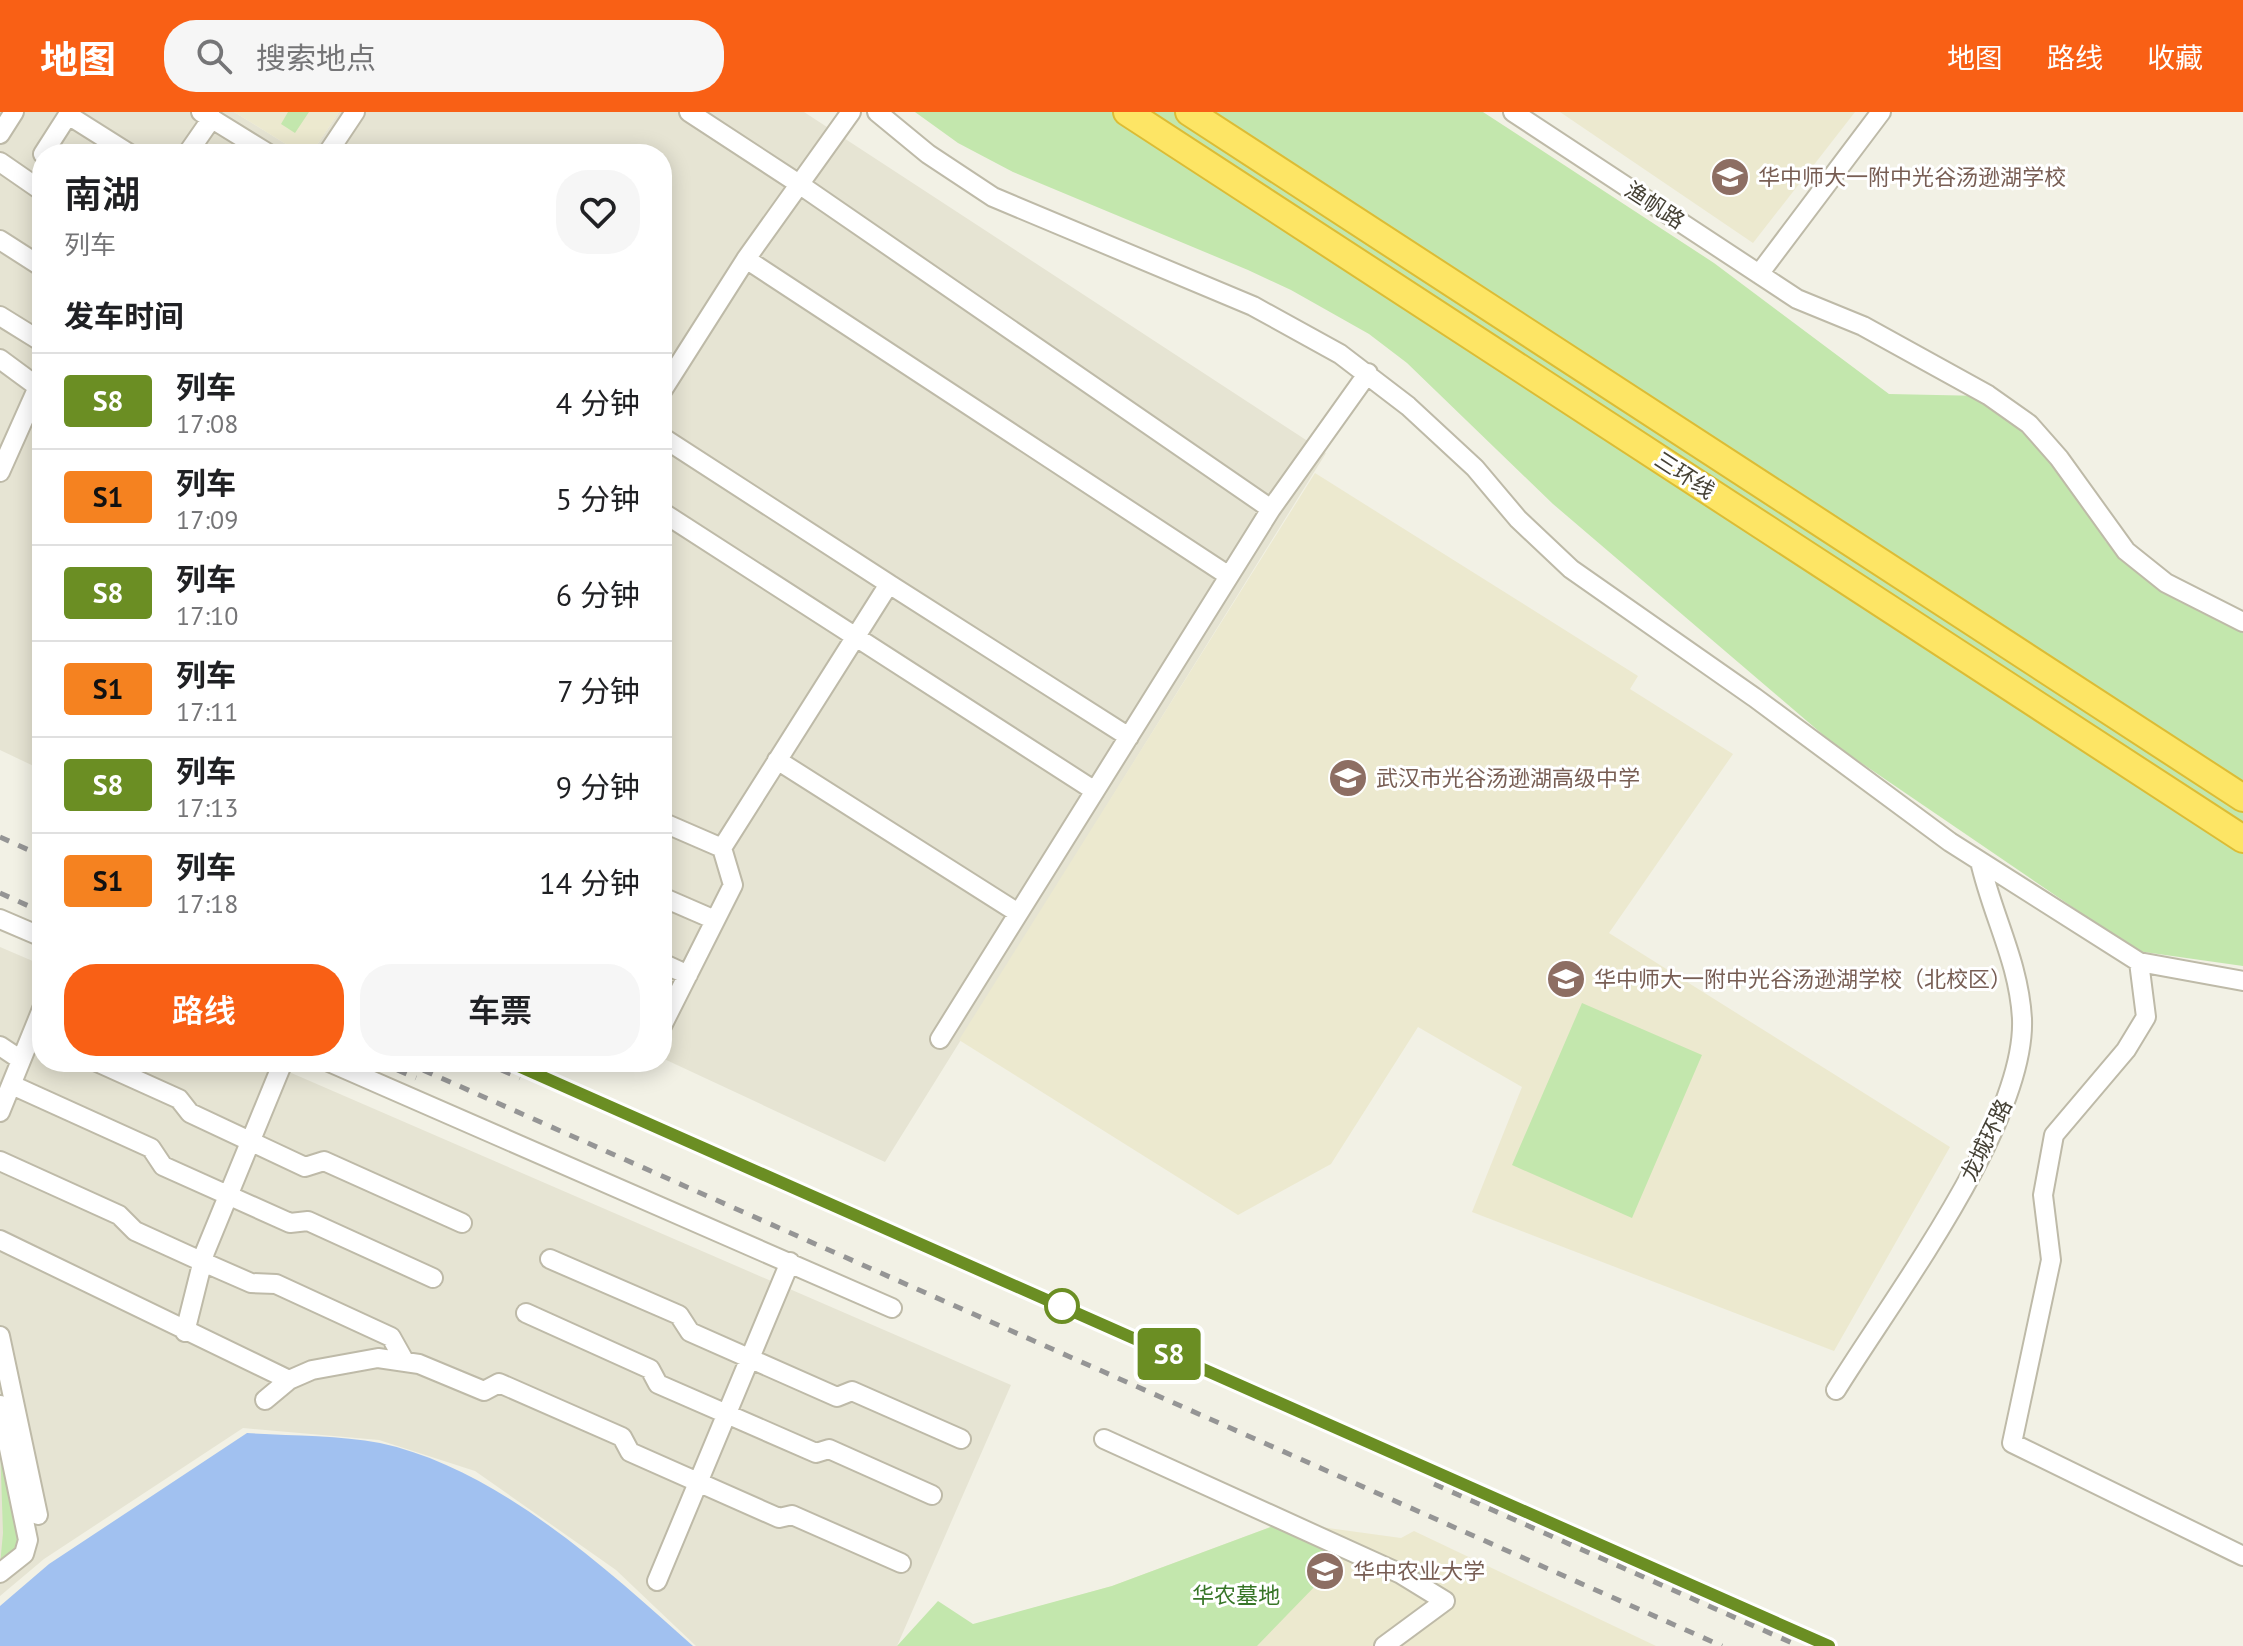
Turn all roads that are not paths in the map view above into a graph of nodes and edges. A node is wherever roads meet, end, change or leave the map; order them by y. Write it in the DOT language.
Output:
graph roads {
  1 [pos="14,112"];
  2 [pos="355,112"];
  3 [pos="689,112"];
  4 [pos="851,112"];
  5 [pos="877,112"];
  6 [pos="1127,112"];
  7 [pos="1189,112"];
  8 [pos="1513,112"];
  9 [pos="1881,112"];
  10 [pos="206,115"];
  11 [pos="0,134"];
  12 [pos="49,144"];
  13 [pos="114,144"];
  14 [pos="192,144"];
  15 [pos="253,144"];
  16 [pos="334,144"];
  17 [pos="0,162"];
  18 [pos="32,169"];
  19 [pos="25,180"];
  20 [pos="799,184"];
  21 [pos="32,185"];
  22 [pos="0,240"];
  23 [pos="746,259"];
  24 [pos="32,261"];
  25 [pos="1759,274"];
  26 [pos="0,316"];
  27 [pos="32,336"];
  28 [pos="0,359"];
  29 [pos="1368,373"];
  30 [pos="672,375"];
  31 [pos="32,379"];
  32 [pos="32,400"];
  33 [pos="672,443"];
  34 [pos="2,460"];
  35 [pos="1271,509"];
  36 [pos="672,518"];
  37 [pos="1229,576"];
  38 [pos="889,584"];
  39 [pos="2243,622"];
  40 [pos="856,636"];
  41 [pos="1129,737"];
  42 [pos="777,760"];
  43 [pos="1095,791"];
  44 [pos="2243,798"];
  45 [pos="672,826"];
  46 [pos="2243,839"];
  47 [pos="722,848"];
  48 [pos="1980,861"];
  49 [pos="672,901"];
  50 [pos="1018,913"];
  51 [pos="0,919"];
  52 [pos="715,920"];
  53 [pos="32,933"];
  54 [pos="2139,962"];
  55 [pos="672,968"];
  56 [pos="688,975"];
  57 [pos="2243,981"];
  58 [pos="672,988"];
  59 [pos="940,1039"];
  60 [pos="32,1043"];
  61 [pos="0,1046"];
  62 [pos="21,1060"];
  63 [pos="119,1072"];
  64 [pos="279,1072"];
  65 [pos="352,1072"];
  66 [pos="12,1085"];
  67 [pos="0,1112"];
  68 [pos="250,1141"];
  69 [pos="0,1161"];
  70 [pos="228,1195"];
  71 [pos="462,1223"];
  72 [pos="0,1240"];
  73 [pos="550,1259"];
  74 [pos="203,1262"];
  75 [pos="790,1262"];
  76 [pos="433,1278"];
  77 [pos="892,1308"];
  78 [pos="526,1313"];
  79 [pos="185,1332"];
  80 [pos="0,1336"];
  81 [pos="750,1359"];
  82 [pos="405,1362"];
  83 [pos="289,1380"];
  84 [pos="1836,1390"];
  85 [pos="265,1400"];
  86 [pos="0,1405"];
  87 [pos="727,1414"];
  88 [pos="961,1439"];
  89 [pos="1104,1439"];
  90 [pos="699,1482"];
  91 [pos="932,1495"];
  92 [pos="38,1515"];
  93 [pos="2243,1556"];
  94 [pos="901,1563"];
  95 [pos="0,1573"];
  96 [pos="657,1581"];
  97 [pos="1384,1646"];
  1 -- 11 [label="street"];
  2 -- 16 [label="street"];
  3 -- 20 [label="street"];
  4 -- 20 [label="street"];
  5 -- 29 [label="street"];
  6 -- 46 [label="highway, 三环线"];
  7 -- 44 [label="highway, 三环线"];
  8 -- 25 [label="street, 渔帆路"];
  9 -- 25 [label="street"];
  10 -- 14 [label="street"];
  10 -- 15 [label="street"];
  12 -- 13 [label="street"];
  17 -- 19 [label="street"];
  18 -- 19 [label="street"];
  19 -- 21 [label="street"];
  20 -- 23 [label="street"];
  20 -- 35 [label="street"];
  22 -- 24 [label="street"];
  23 -- 30 [label="street"];
  23 -- 37 [label="street"];
  25 -- 39 [label="street, 渔帆路"];
  26 -- 27 [label="street"];
  28 -- 31 [label="street"];
  29 -- 35 [label="street"];
  29 -- 48 [label="street"];
  32 -- 34 [label="street"];
  33 -- 38 [label="street"];
  35 -- 37 [label="street"];
  36 -- 40 [label="street"];
  37 -- 41 [label="street"];
  38 -- 40 [label="street"];
  38 -- 41 [label="street"];
  40 -- 42 [label="street"];
  40 -- 43 [label="street"];
  41 -- 43 [label="street"];
  42 -- 47 [label="street"];
  42 -- 50 [label="street"];
  43 -- 50 [label="street"];
  45 -- 47 [label="street"];
  47 -- 52 [label="street"];
  48 -- 54 [label="street"];
  48 -- 84 [label="street, 龙城环路"];
  49 -- 52 [label="street"];
  50 -- 59 [label="street"];
  51 -- 53 [label="street"];
  52 -- 56 [label="street"];
  54 -- 57 [label="street"];
  54 -- 93 [label="street"];
  55 -- 56 [label="street"];
  56 -- 58 [label="street"];
  60 -- 62 [label="street"];
  61 -- 62 [label="street"];
  62 -- 66 [label="street"];
  63 -- 68 [label="street"];
  64 -- 68 [label="street"];
  65 -- 75 [label="street"];
  66 -- 67 [label="street"];
  66 -- 70 [label="street"];
  68 -- 70 [label="street"];
  68 -- 71 [label="street"];
  69 -- 74 [label="street"];
  70 -- 74 [label="street"];
  70 -- 76 [label="street"];
  72 -- 79 [label="street"];
  73 -- 81 [label="street"];
  74 -- 79 [label="street"];
  74 -- 82 [label="street"];
  75 -- 77 [label="street"];
  75 -- 81 [label="street"];
  78 -- 87 [label="street"];
  79 -- 83 [label="street"];
  80 -- 92 [label="street"];
  81 -- 87 [label="street"];
  81 -- 88 [label="street"];
  82 -- 83 [label="street"];
  82 -- 90 [label="street"];
  83 -- 85 [label="street"];
  86 -- 95 [label="street"];
  87 -- 90 [label="street"];
  87 -- 91 [label="street"];
  89 -- 97 [label="street"];
  90 -- 94 [label="street"];
  90 -- 96 [label="street"];
}
